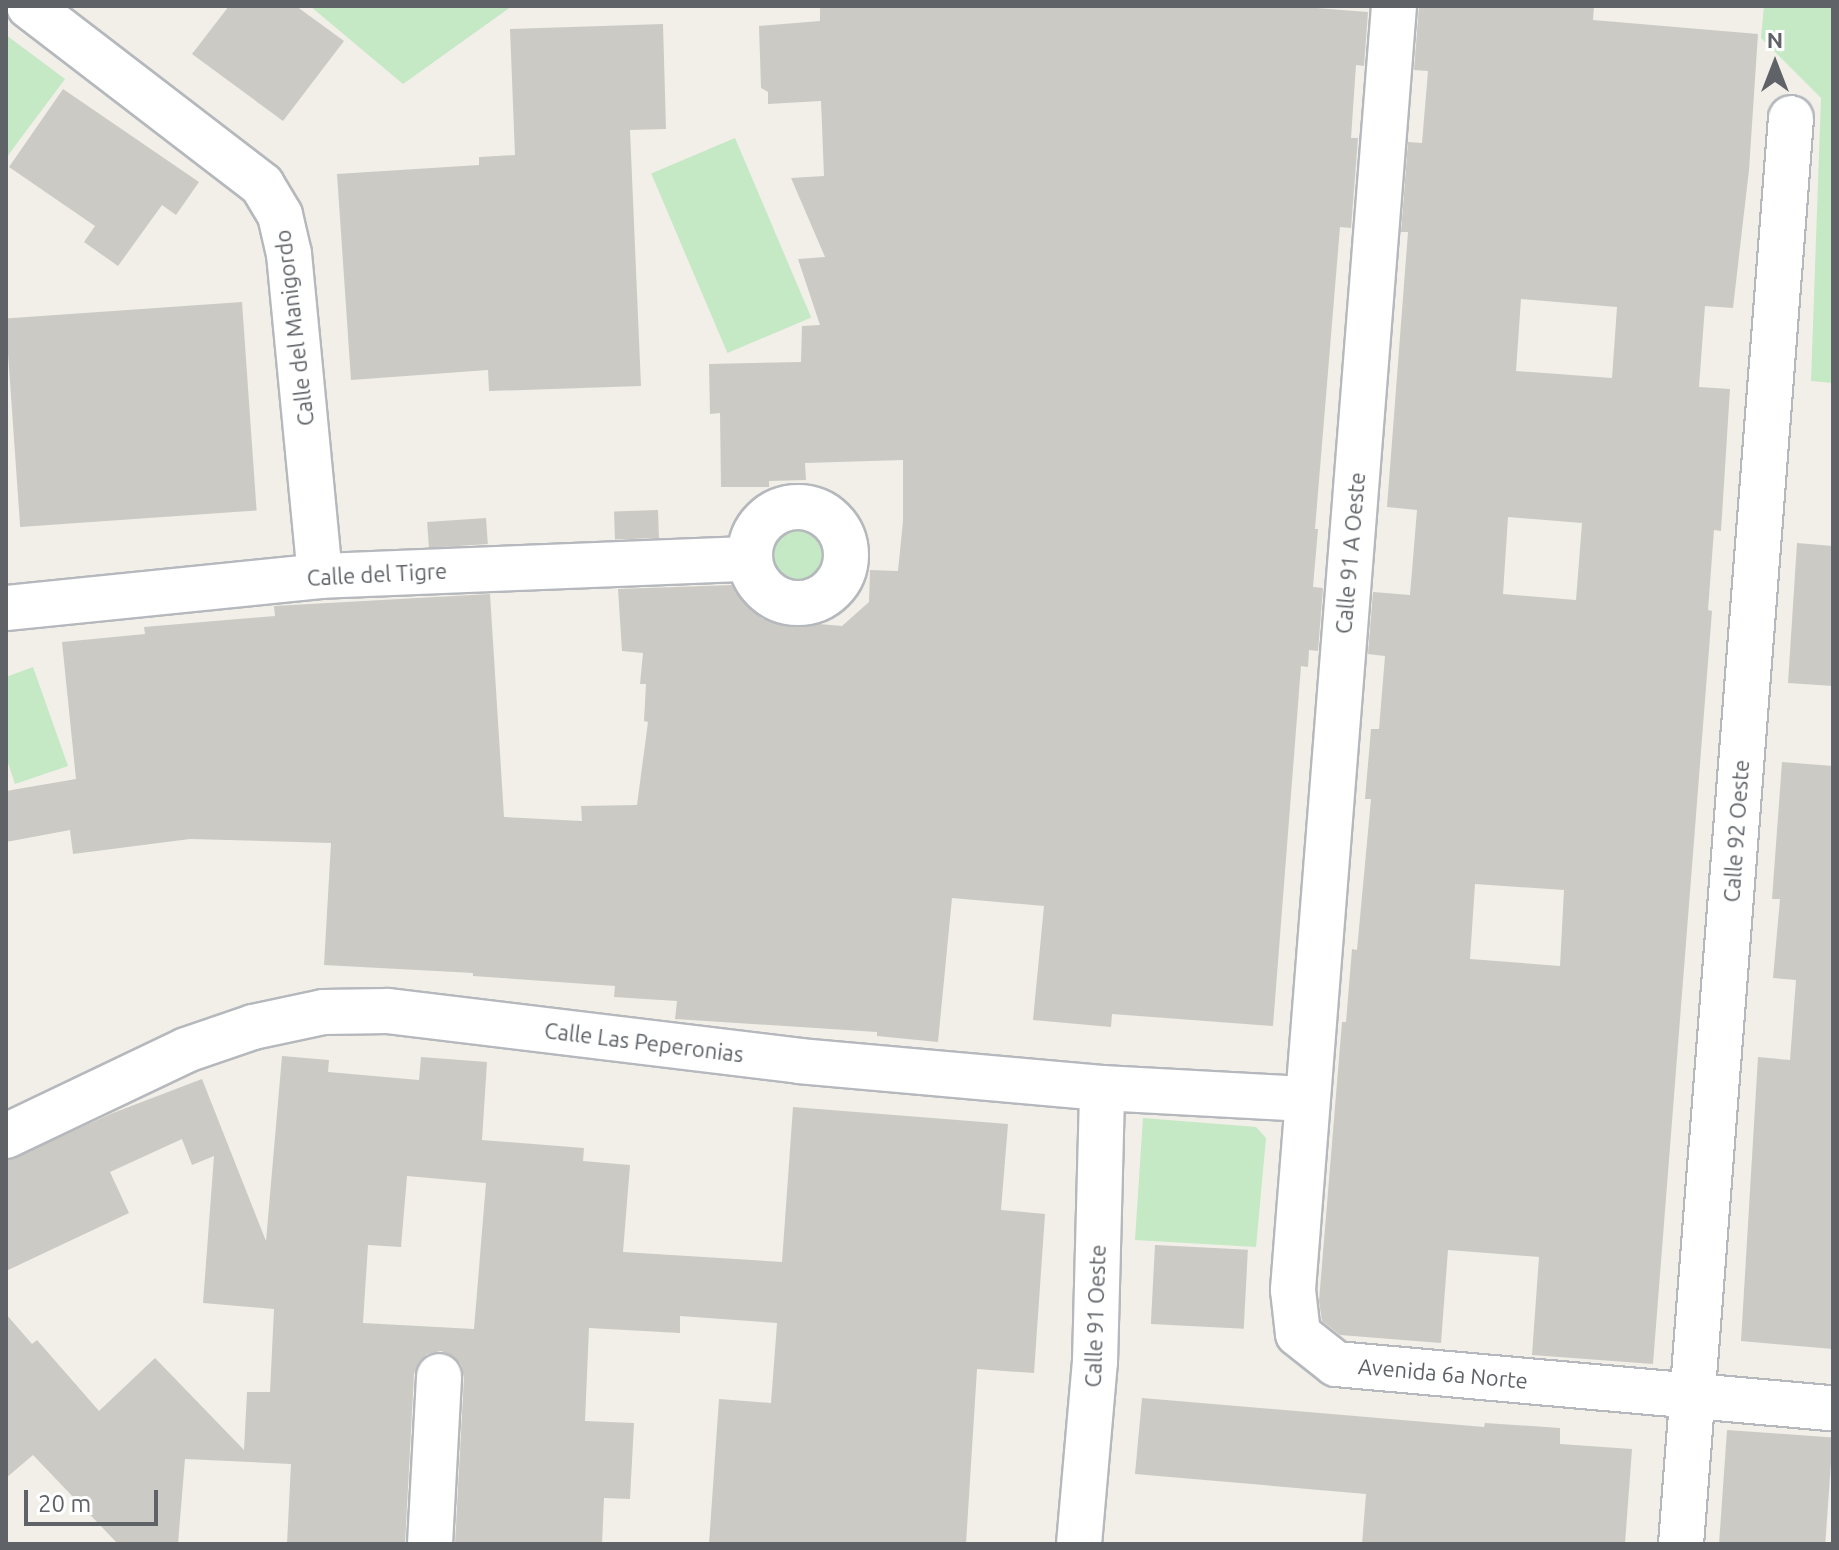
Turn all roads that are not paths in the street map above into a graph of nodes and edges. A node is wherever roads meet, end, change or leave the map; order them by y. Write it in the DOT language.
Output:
graph roads {
  1 [pos="29,6"];
  2 [pos="1394,6"];
  3 [pos="1791,118"];
  4 [pos="750,559"];
  5 [pos="320,576"];
  6 [pos="6,608"];
  7 [pos="1102,1088"];
  8 [pos="1307,1099"];
  9 [pos="6,1136"];
  10 [pos="439,1376"];
  11 [pos="1692,1396"];
  12 [pos="1833,1408"];
  13 [pos="430,1544"];
  14 [pos="1079,1544"];
  15 [pos="1681,1544"];
  1 -- 5 [label="street, Calle del Manigordo"];
  2 -- 8 [label="street, Calle 91 A Oeste"];
  3 -- 11 [label="street, Calle 92 Oeste"];
  4 -- 5 [label="street, Calle del Tigre"];
  5 -- 6 [label="street, Calle del Tigre"];
  7 -- 8 [label="street, Calle Las Peperonias"];
  7 -- 9 [label="street, Calle Las Peperonias"];
  7 -- 14 [label="street, Calle 91 Oeste"];
  8 -- 11 [label="street, Avenida 6a Norte"];
  10 -- 13 [label="street"];
  11 -- 12 [label="street, Avenida 6a Norte"];
  11 -- 15 [label="street, Calle 92 Oeste"];
}
